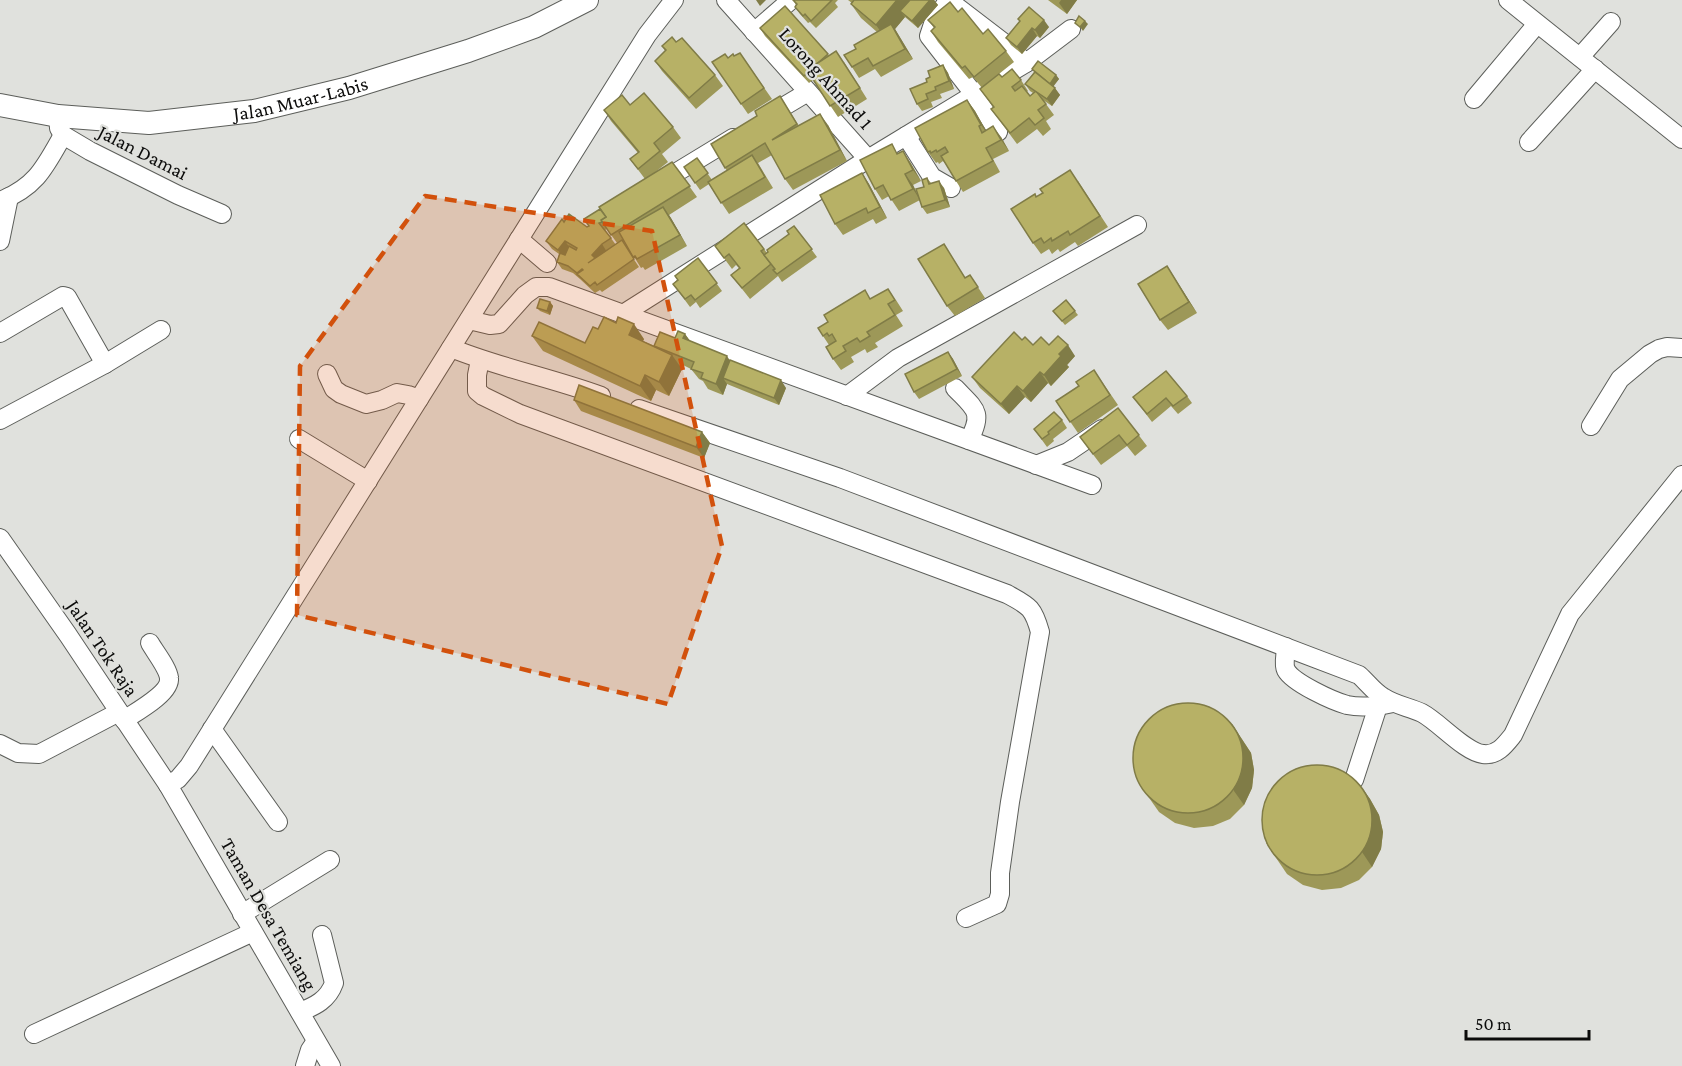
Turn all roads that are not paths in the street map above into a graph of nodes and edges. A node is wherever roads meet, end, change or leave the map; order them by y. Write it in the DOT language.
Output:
graph roads {
  1 [pos="587,0"];
  2 [pos="674,0"];
  3 [pos="726,0"];
  4 [pos="791,0"];
  5 [pos="948,0"];
  6 [pos="1508,0"];
  7 [pos="1611,22"];
  8 [pos="1538,24"];
  9 [pos="1071,29"];
  10 [pos="754,32"];
  11 [pos="1580,57"];
  12 [pos="1026,63"];
  13 [pos="1595,69"];
  14 [pos="808,92"];
  15 [pos="974,94"];
  16 [pos="1474,99"];
  17 [pos="0,105"];
  18 [pos="61,126"];
  19 [pos="998,132"];
  20 [pos="906,136"];
  21 [pos="1682,139"];
  22 [pos="1529,142"];
  23 [pos="868,159"];
  24 [pos="951,188"];
  25 [pos="648,189"];
  26 [pos="4,199"];
  27 [pos="222,214"];
  28 [pos="1137,225"];
  29 [pos="519,239"];
  30 [pos="0,241"];
  31 [pos="547,263"];
  32 [pos="623,314"];
  33 [pos="469,320"];
  34 [pos="161,330"];
  35 [pos="0,333"];
  36 [pos="451,348"];
  37 [pos="1682,348"];
  38 [pos="480,360"];
  39 [pos="105,364"];
  40 [pos="327,374"];
  41 [pos="955,388"];
  42 [pos="847,396"];
  43 [pos="419,399"];
  44 [pos="0,420"];
  45 [pos="1112,421"];
  46 [pos="1591,426"];
  47 [pos="299,439"];
  48 [pos="969,440"];
  49 [pos="1036,465"];
  50 [pos="1682,475"];
  51 [pos="368,481"];
  52 [pos="1092,485"];
  53 [pos="0,538"];
  54 [pos="8,564"];
  55 [pos="150,643"];
  56 [pos="1286,647"];
  57 [pos="1386,704"];
  58 [pos="122,716"];
  59 [pos="212,729"];
  60 [pos="0,744"];
  61 [pos="1354,780"];
  62 [pos="168,785"];
  63 [pos="278,822"];
  64 [pos="330,860"];
  65 [pos="243,914"];
  66 [pos="966,918"];
  67 [pos="253,932"];
  68 [pos="322,934"];
  69 [pos="300,1012"];
  70 [pos="34,1034"];
  71 [pos="316,1041"];
  72 [pos="305,1066"];
  73 [pos="331,1066"];
  1 -- 18 [label="main road, Jalan Muar-Labis"];
  2 -- 29 [label="street"];
  3 -- 10 [label="street, Lorong Ahmad 1"];
  4 -- 10 [label="street"];
  5 -- 12 [label="street"];
  5 -- 15 [label="street"];
  6 -- 8 [label="street"];
  7 -- 11 [label="street"];
  8 -- 11 [label="street"];
  8 -- 16 [label="street"];
  9 -- 12 [label="street"];
  10 -- 14 [label="street, Lorong Ahmad 1"];
  11 -- 13 [label="street"];
  12 -- 15 [label="street"];
  13 -- 21 [label="street"];
  13 -- 22 [label="street"];
  14 -- 23 [label="street, Lorong Ahmad 1"];
  14 -- 25 [label="street"];
  15 -- 19 [label="street"];
  15 -- 20 [label="street"];
  17 -- 18 [label="main road, Jalan Muar-Labis"];
  18 -- 26 [label="street"];
  18 -- 27 [label="street, Jalan Damai"];
  20 -- 23 [label="street"];
  20 -- 24 [label="street"];
  23 -- 32 [label="street"];
  26 -- 30 [label="street"];
  28 -- 42 [label="street"];
  29 -- 31 [label="street"];
  29 -- 33 [label="street"];
  32 -- 33 [label="street"];
  32 -- 42 [label="street"];
  33 -- 36 [label="street"];
  34 -- 39 [label="street"];
  35 -- 39 [label="street"];
  36 -- 38 [label="street"];
  36 -- 43 [label="street"];
  37 -- 46 [label="street"];
  38 -- 56 [label="street"];
  38 -- 66 [label="street"];
  39 -- 44 [label="street"];
  40 -- 43 [label="street"];
  41 -- 48 [label="street"];
  42 -- 48 [label="street"];
  43 -- 51 [label="street"];
  45 -- 49 [label="street"];
  47 -- 51 [label="street"];
  48 -- 49 [label="street"];
  49 -- 52 [label="street"];
  50 -- 57 [label="street"];
  51 -- 59 [label="street"];
  53 -- 54 [label="street, Jalan Tok Raja"];
  54 -- 58 [label="street, Jalan Tok Raja"];
  55 -- 58 [label="street"];
  56 -- 57 [label="street"];
  56 -- 57 [label="street"];
  57 -- 61 [label="street"];
  58 -- 60 [label="street"];
  58 -- 62 [label="street, Jalan Tok Raja"];
  59 -- 62 [label="street"];
  59 -- 63 [label="street"];
  62 -- 65 [label="street, Taman Desa Temiang"];
  64 -- 65 [label="street"];
  65 -- 67 [label="street, Taman Desa Temiang"];
  67 -- 69 [label="street, Taman Desa Temiang"];
  67 -- 70 [label="street"];
  68 -- 69 [label="street"];
  69 -- 71 [label="street, Taman Desa Temiang"];
  71 -- 72 [label="street"];
  71 -- 73 [label="street, Taman Desa Temiang"];
}
